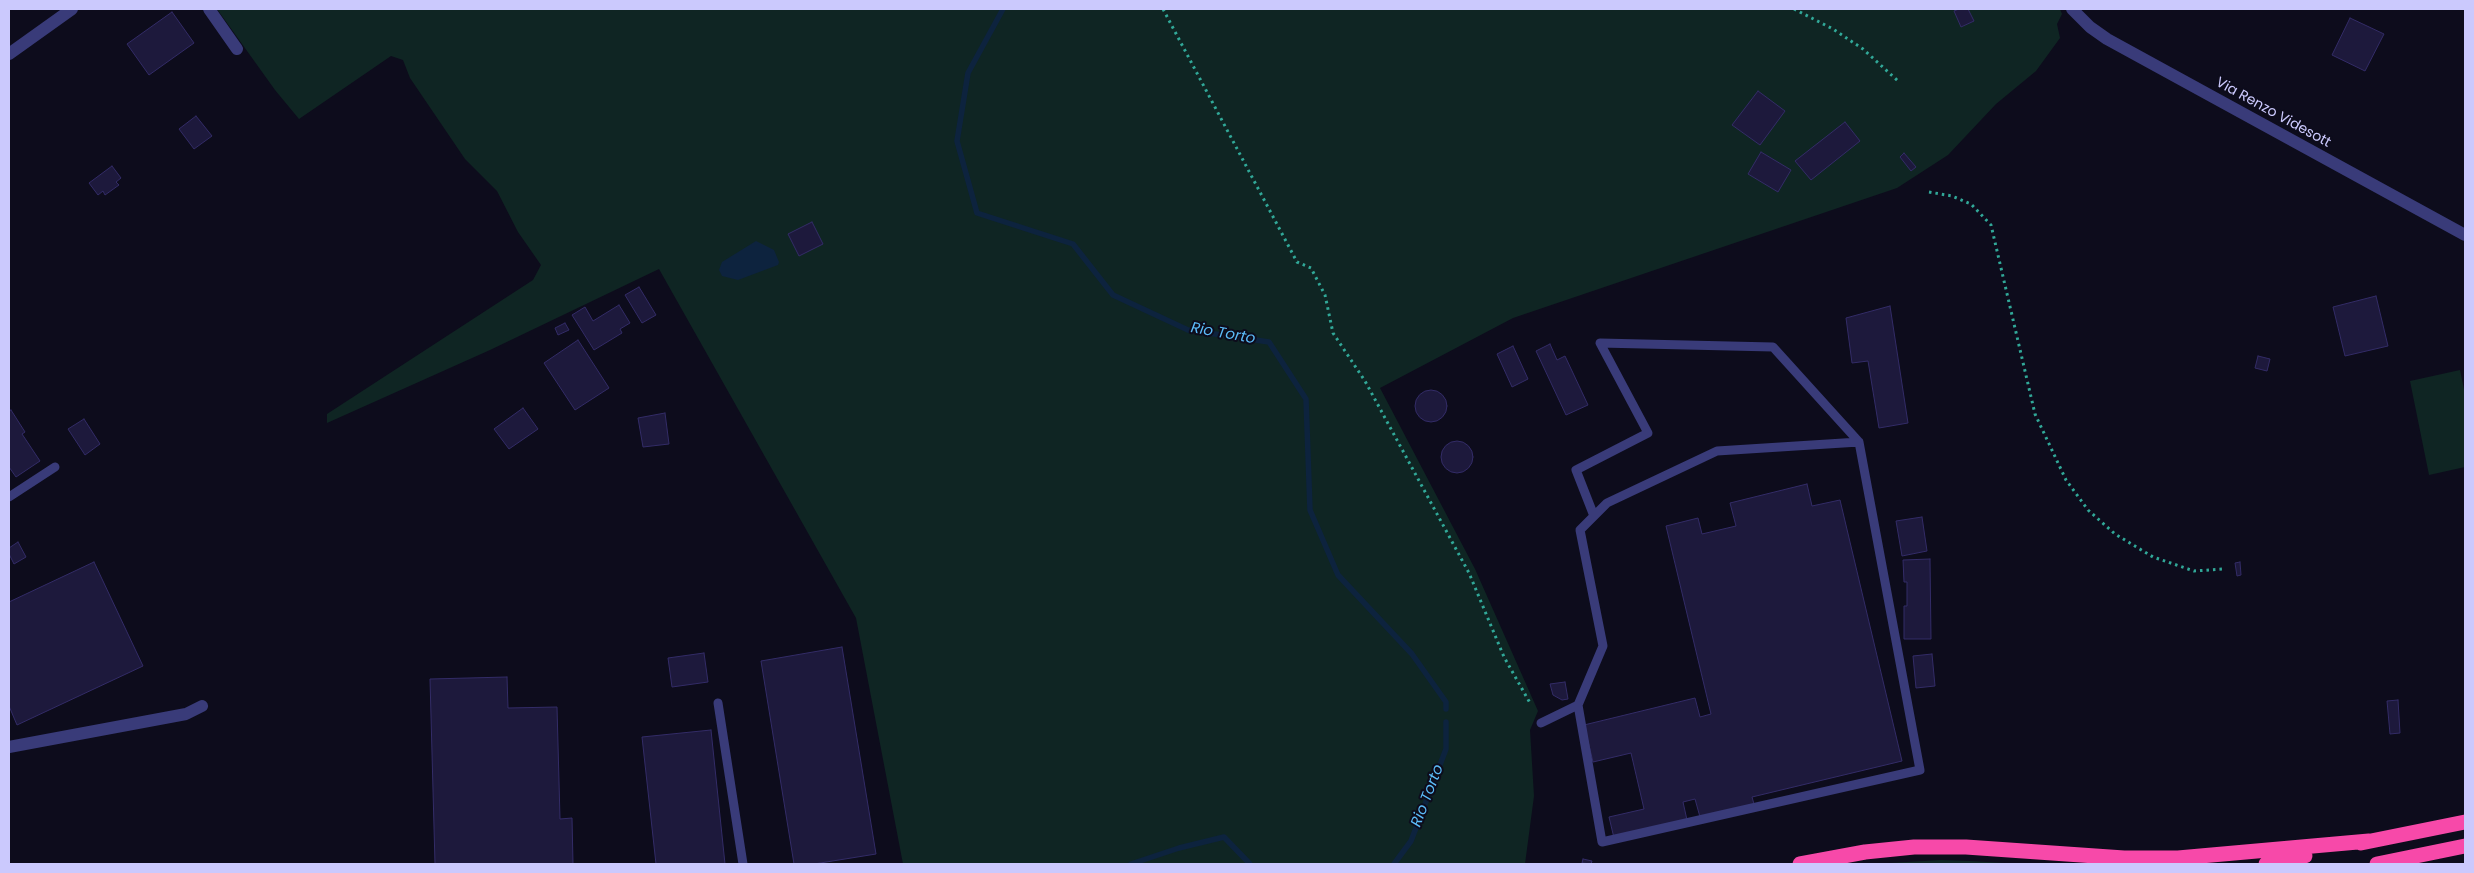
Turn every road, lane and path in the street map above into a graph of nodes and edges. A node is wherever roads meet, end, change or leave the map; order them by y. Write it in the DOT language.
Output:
graph roads {
  1 [pos="72,9"];
  2 [pos="209,9"];
  3 [pos="1163,9"];
  4 [pos="1794,9"];
  5 [pos="2072,9"];
  6 [pos="237,49"];
  7 [pos="9,54"];
  8 [pos="1898,81"];
  9 [pos="1929,192"];
  10 [pos="2465,235"];
  11 [pos="1859,442"];
  12 [pos="55,467"];
  13 [pos="9,497"];
  14 [pos="1594,516"];
  15 [pos="2223,569"];
  16 [pos="718,703"];
  17 [pos="1530,703"];
  18 [pos="1578,705"];
  19 [pos="202,706"];
  20 [pos="1541,723"];
  21 [pos="9,747"];
  22 [pos="2465,822"];
  23 [pos="2369,841"];
  24 [pos="2465,846"];
  25 [pos="743,864"];
  26 [pos="1800,864"];
  27 [pos="2266,864"];
  28 [pos="2377,864"];
  1 -- 7 [label="street"];
  2 -- 6 [label="street"];
  3 -- 17 [label="path"];
  4 -- 8 [label="path"];
  5 -- 10 [label="street, Via Renzo Videsott"];
  9 -- 15 [label="path"];
  11 -- 14 [label="lane"];
  11 -- 14 [label="lane"];
  11 -- 18 [label="lane"];
  12 -- 13 [label="lane"];
  14 -- 18 [label="lane"];
  16 -- 25 [label="lane"];
  18 -- 20 [label="lane"];
  19 -- 21 [label="street"];
  22 -- 23 [label="highway"];
  23 -- 26 [label="highway"];
  23 -- 27 [label="highway"];
  24 -- 28 [label="highway"];
}
